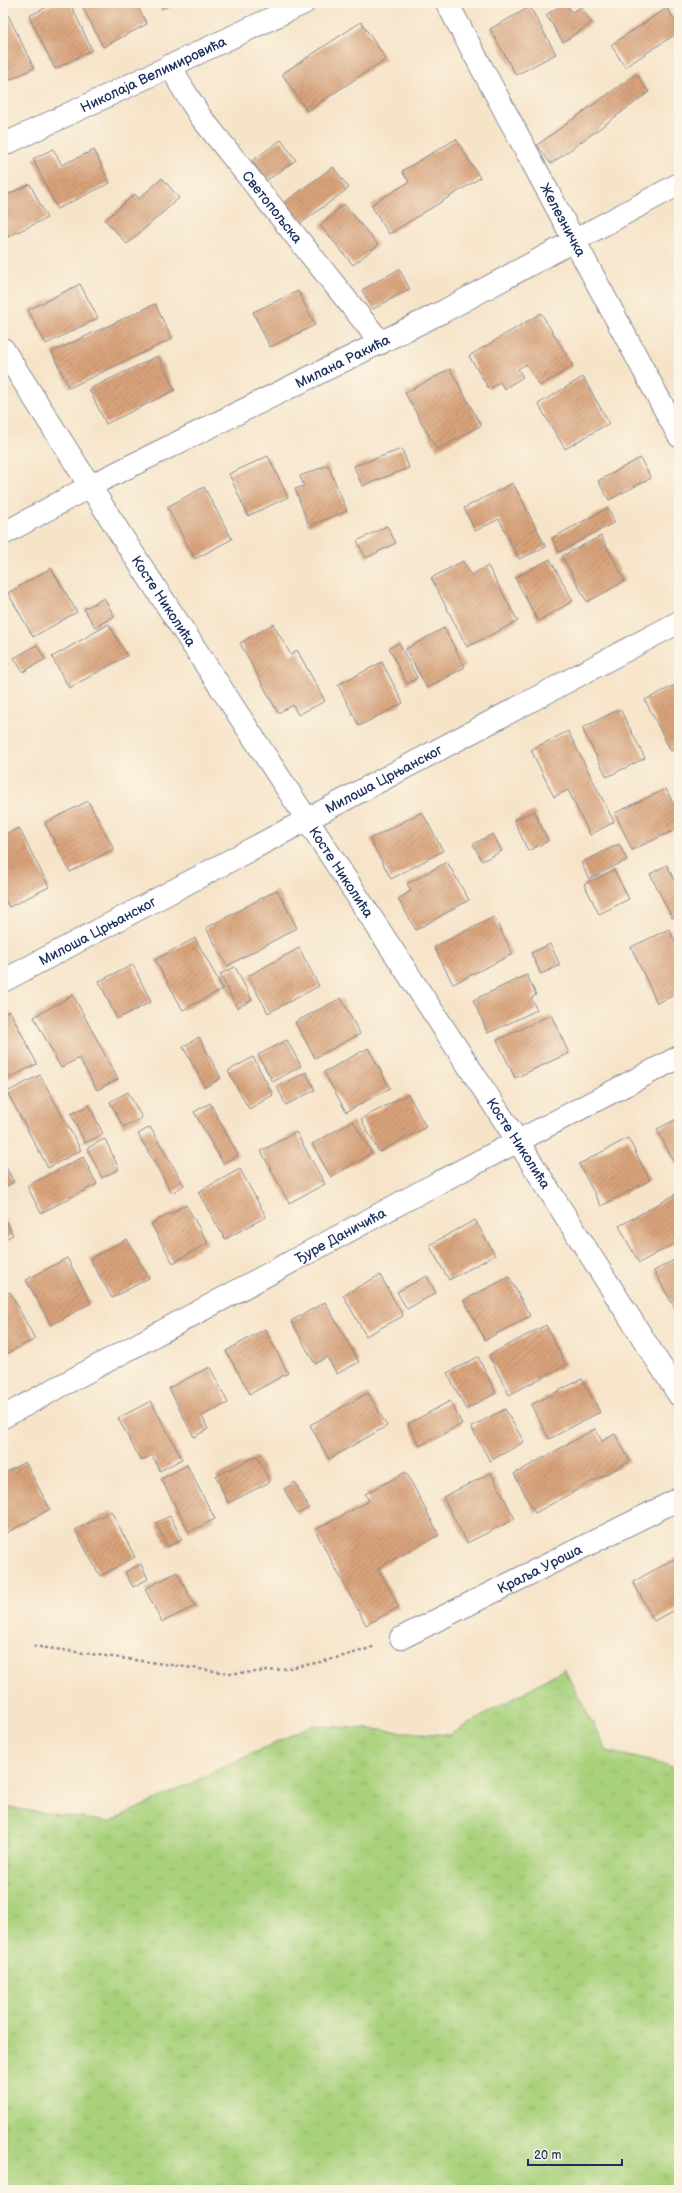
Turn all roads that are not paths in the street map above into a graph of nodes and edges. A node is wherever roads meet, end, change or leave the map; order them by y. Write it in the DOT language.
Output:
graph roads {
  1 [pos="304,3"];
  2 [pos="447,3"];
  3 [pos="172,65"];
  4 [pos="3,145"];
  5 [pos="679,184"];
  6 [pos="574,240"];
  7 [pos="381,343"];
  8 [pos="3,349"];
  9 [pos="679,436"];
  10 [pos="90,486"];
  11 [pos="3,534"];
  12 [pos="679,622"];
  13 [pos="307,820"];
  14 [pos="3,981"];
  15 [pos="679,1057"];
  16 [pos="517,1142"];
  17 [pos="679,1395"];
  18 [pos="3,1417"];
  19 [pos="679,1499"];
  20 [pos="401,1638"];
  1 -- 3 [label="street, Николаја Велимировића"];
  2 -- 6 [label="street, Железничка"];
  3 -- 4 [label="street, Николаја Велимировића"];
  3 -- 7 [label="street, Светопољска"];
  5 -- 6 [label="street, Милана Ракића"];
  6 -- 7 [label="street, Милана Ракића"];
  6 -- 9 [label="street, Железничка"];
  7 -- 10 [label="street, Милана Ракића"];
  8 -- 10 [label="street, Косте Николића"];
  10 -- 11 [label="street, Милана Ракића"];
  10 -- 13 [label="street, Косте Николића"];
  12 -- 13 [label="street, Милоша Црњанског"];
  13 -- 14 [label="street, Милоша Црњанског"];
  13 -- 16 [label="street, Косте Николића"];
  15 -- 16 [label="street, Ђуре Даничића"];
  16 -- 17 [label="street, Косте Николића"];
  16 -- 18 [label="street, Ђуре Даничића"];
  19 -- 20 [label="street, Краља Уроша"];
}
